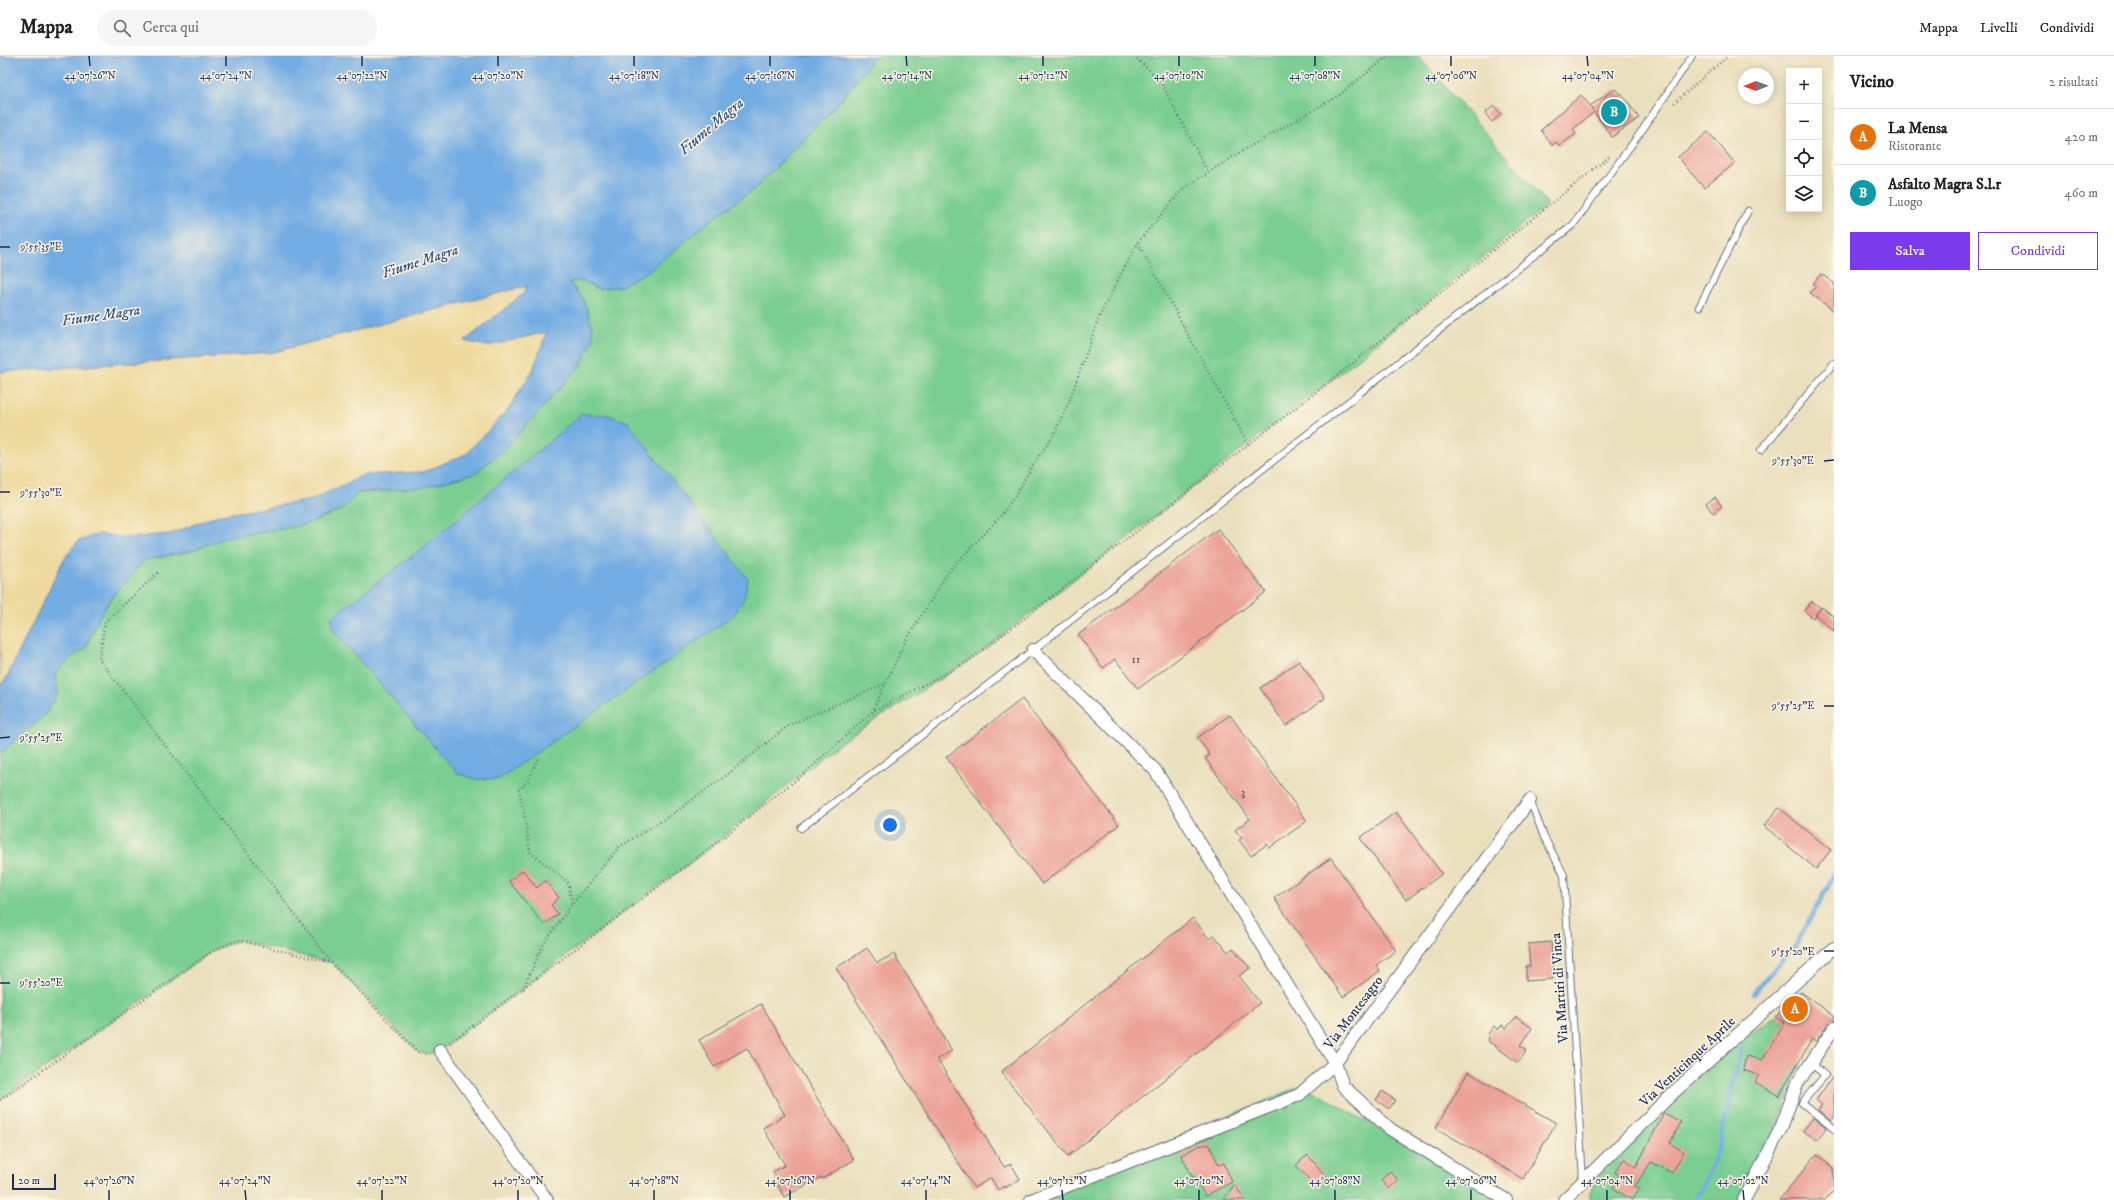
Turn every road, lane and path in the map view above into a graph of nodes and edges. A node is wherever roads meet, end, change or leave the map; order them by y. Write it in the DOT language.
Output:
graph roads {
  1 [pos="1134,56"];
  2 [pos="1388,56"];
  3 [pos="1692,56"];
  4 [pos="1728,56"];
  5 [pos="1672,104"];
  6 [pos="1614,153"];
  7 [pos="1208,173"];
  8 [pos="1748,211"];
  9 [pos="1138,242"];
  10 [pos="1699,307"];
  11 [pos="1834,363"];
  12 [pos="1248,444"];
  13 [pos="1761,450"];
  14 [pos="158,573"];
  15 [pos="1033,650"];
  16 [pos="884,684"];
  17 [pos="872,712"];
  18 [pos="538,759"];
  19 [pos="1530,800"];
  20 [pos="801,828"];
  21 [pos="572,904"];
  22 [pos="1834,948"];
  23 [pos="332,963"];
  24 [pos="522,989"];
  25 [pos="1834,1028"];
  26 [pos="440,1050"];
  27 [pos="1334,1063"];
  28 [pos="1810,1063"];
  29 [pos="0,1100"];
  30 [pos="1834,1129"];
  31 [pos="1583,1181"];
  32 [pos="547,1200"];
  33 [pos="1031,1200"];
  34 [pos="1506,1200"];
  35 [pos="1564,1200"];
  36 [pos="1744,1200"];
  1 -- 7 [label="path"];
  2 -- 7 [label="path"];
  3 -- 15 [label="lane"];
  4 -- 5 [label="path"];
  6 -- 12 [label="path"];
  7 -- 9 [label="path"];
  8 -- 10 [label="lane"];
  9 -- 12 [label="path"];
  9 -- 16 [label="path"];
  11 -- 13 [label="lane"];
  12 -- 17 [label="path"];
  14 -- 23 [label="path"];
  15 -- 20 [label="lane"];
  15 -- 27 [label="street"];
  16 -- 17 [label="path"];
  16 -- 21 [label="path"];
  17 -- 24 [label="path"];
  18 -- 21 [label="path"];
  19 -- 27 [label="street, Via Montesagro"];
  19 -- 31 [label="lane, Via Martiri di Vinca"];
  21 -- 24 [label="path"];
  22 -- 31 [label="street, Via Venticinque Aprile"];
  23 -- 26 [label="path"];
  23 -- 29 [label="path"];
  24 -- 26 [label="path"];
  25 -- 28 [label="street"];
  26 -- 32 [label="street"];
  27 -- 33 [label="street"];
  27 -- 34 [label="street, Via Montesagro"];
  28 -- 30 [label="lane"];
  28 -- 36 [label="street"];
  31 -- 35 [label="street, Via Venticinque Aprile"];
}
